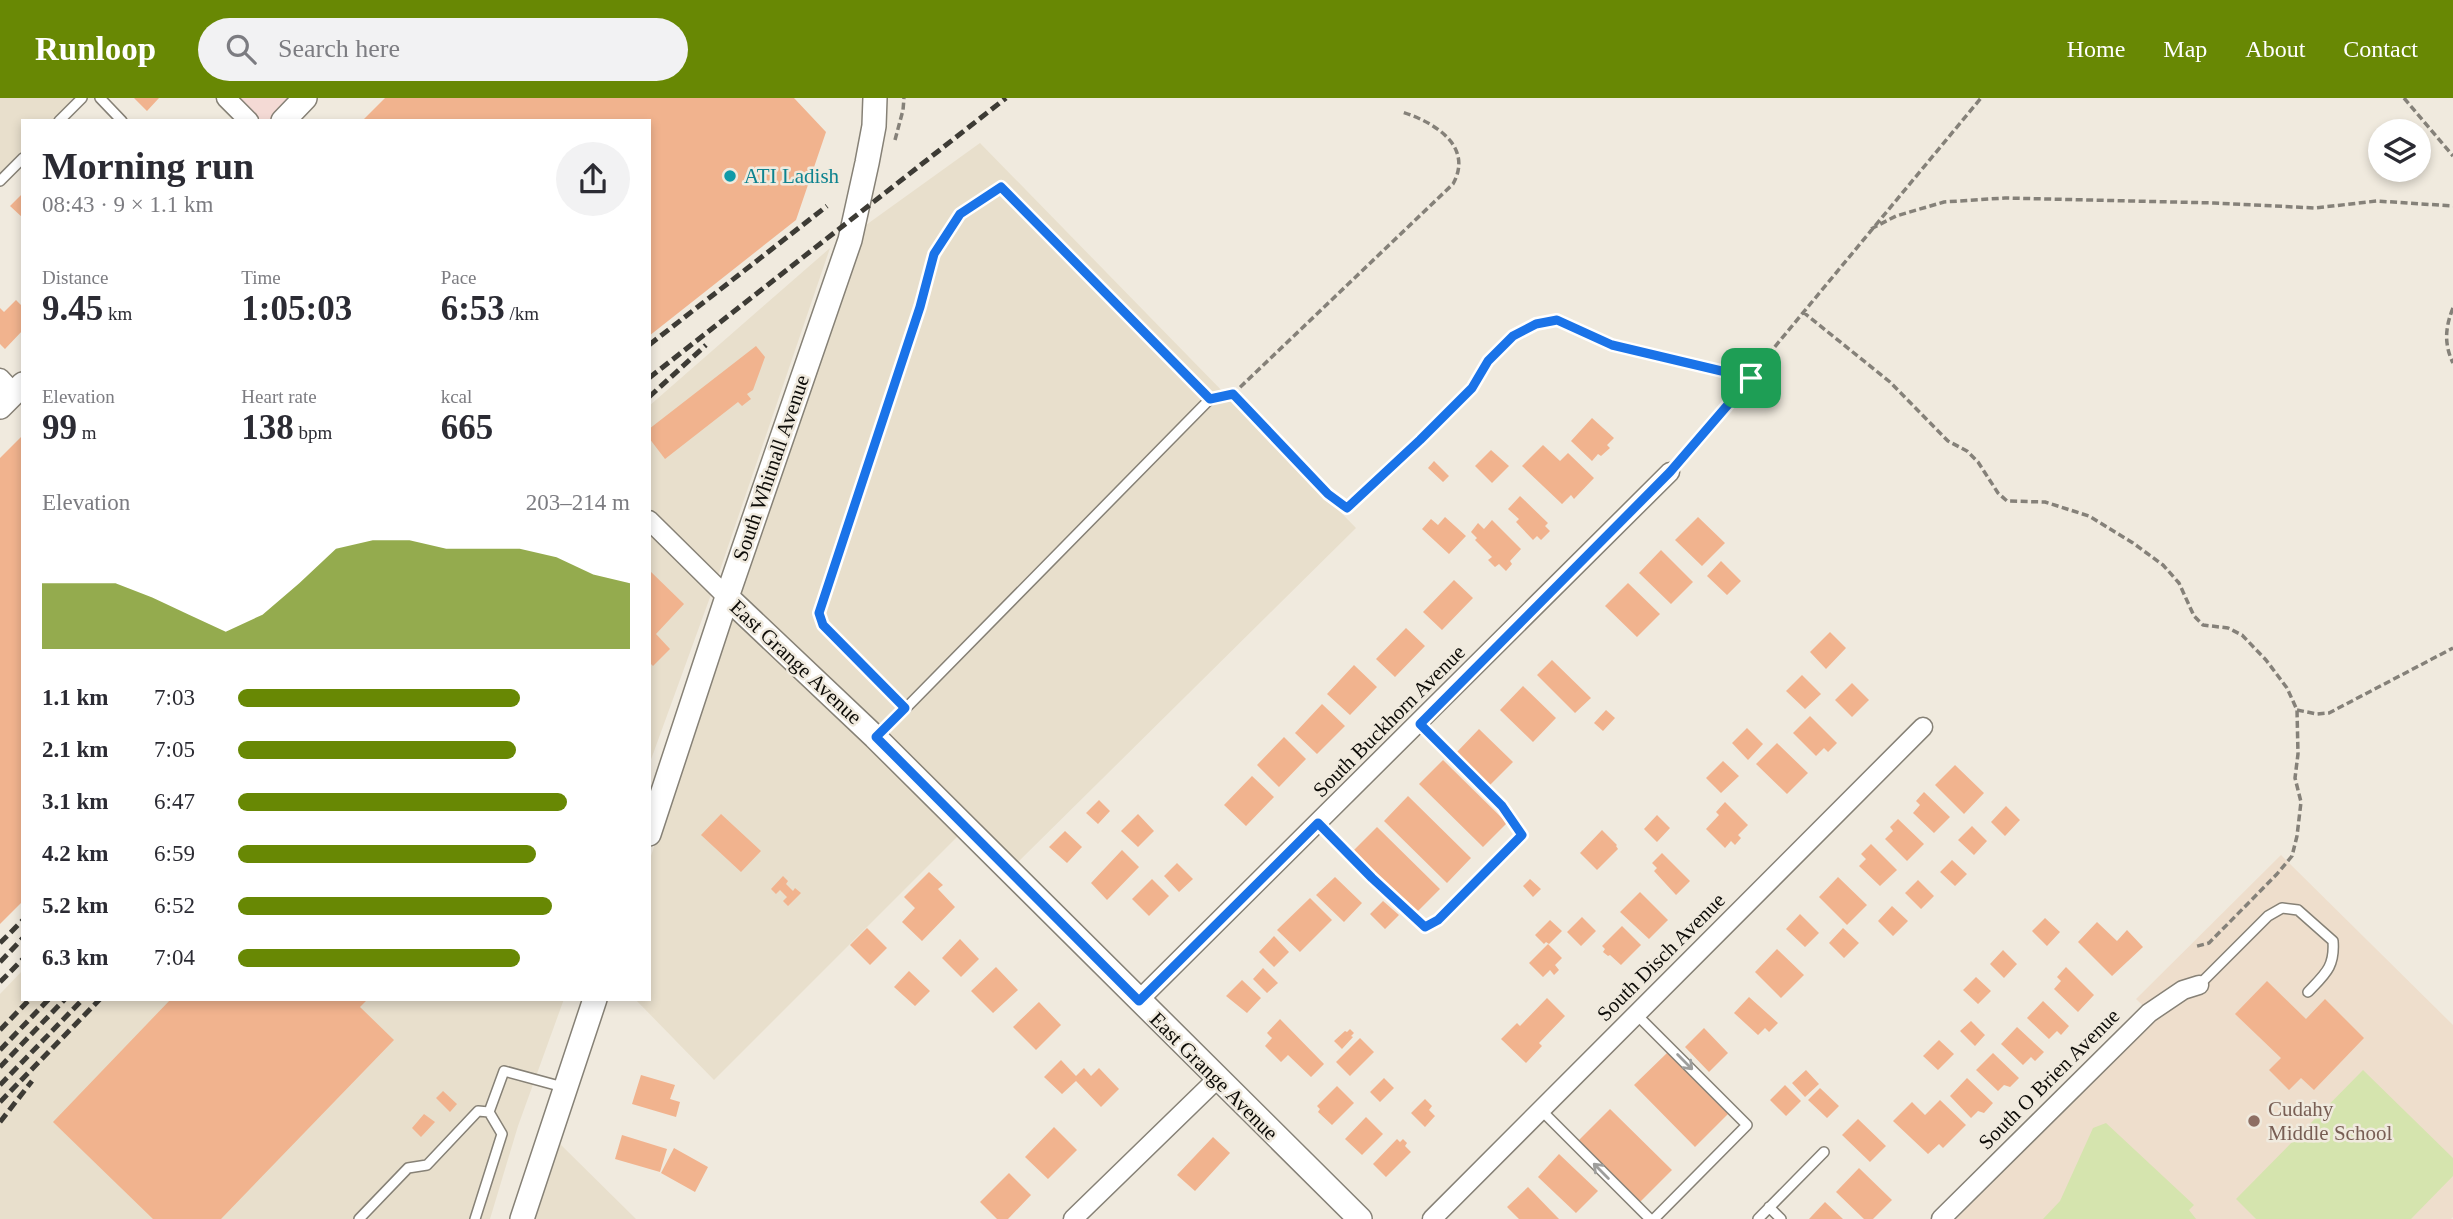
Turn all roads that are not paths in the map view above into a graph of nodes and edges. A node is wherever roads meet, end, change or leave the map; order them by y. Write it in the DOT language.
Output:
graph roads {
  1 [pos="82,98"];
  2 [pos="100,98"];
  3 [pos="226,98"];
  4 [pos="305,98"];
  5 [pos="875,98"];
  6 [pos="61,119"];
  7 [pos="120,119"];
  8 [pos="247,119"];
  9 [pos="284,119"];
  10 [pos="21,160"];
  11 [pos="0,181"];
  12 [pos="1670,472"];
  13 [pos="651,522"];
  14 [pos="727,597"];
  15 [pos="905,708"];
  16 [pos="1420,724"];
  17 [pos="1923,727"];
  18 [pos="876,737"];
  19 [pos="1318,823"];
  20 [pos="651,828"];
  21 [pos="2199,985"];
  22 [pos="2308,992"];
  23 [pos="594,1001"];
  24 [pos="1139,1001"];
  25 [pos="1636,1014"];
  26 [pos="1217,1079"];
  27 [pos="565,1088"];
  28 [pos="1541,1110"];
  29 [pos="489,1112"];
  30 [pos="1824,1152"];
  31 [pos="1769,1207"];
  32 [pos="359,1219"];
  33 [pos="475,1219"];
  34 [pos="522,1219"];
  35 [pos="1073,1219"];
  36 [pos="1360,1219"];
  37 [pos="1432,1219"];
  38 [pos="1652,1219"];
  39 [pos="1758,1219"];
  40 [pos="1781,1219"];
  41 [pos="1941,1219"];
  1 -- 6 [label="lane"];
  2 -- 7 [label="lane"];
  3 -- 8 [label="street"];
  4 -- 9 [label="street"];
  5 -- 14 [label="street, South Whitnall Avenue"];
  10 -- 11 [label="lane"];
  12 -- 16 [label="street, South Buckhorn Avenue"];
  13 -- 14 [label="street, East Grange Avenue"];
  14 -- 18 [label="street, East Grange Avenue"];
  14 -- 20 [label="street, South Whitnall Avenue"];
  15 -- 15 [label="lane"];
  15 -- 18 [label="lane"];
  16 -- 19 [label="street, South Buckhorn Avenue"];
  16 -- 19 [label="lane"];
  17 -- 25 [label="street, South Disch Avenue"];
  18 -- 24 [label="street, East Grange Avenue"];
  19 -- 24 [label="street, South Buckhorn Avenue"];
  21 -- 22 [label="lane"];
  21 -- 41 [label="street, South O Brien Avenue"];
  23 -- 27 [label="street"];
  24 -- 26 [label="street, East Grange Avenue"];
  25 -- 28 [label="street, South Disch Avenue"];
  25 -- 38 [label="lane, one-way"];
  26 -- 35 [label="street"];
  26 -- 36 [label="street, East Grange Avenue"];
  27 -- 29 [label="lane"];
  27 -- 34 [label="street"];
  28 -- 37 [label="street, South Disch Avenue"];
  38 -- 28 [label="lane, one-way"];
  29 -- 32 [label="lane"];
  29 -- 33 [label="lane"];
  30 -- 31 [label="lane"];
  31 -- 39 [label="lane"];
  31 -- 40 [label="lane"];
}
